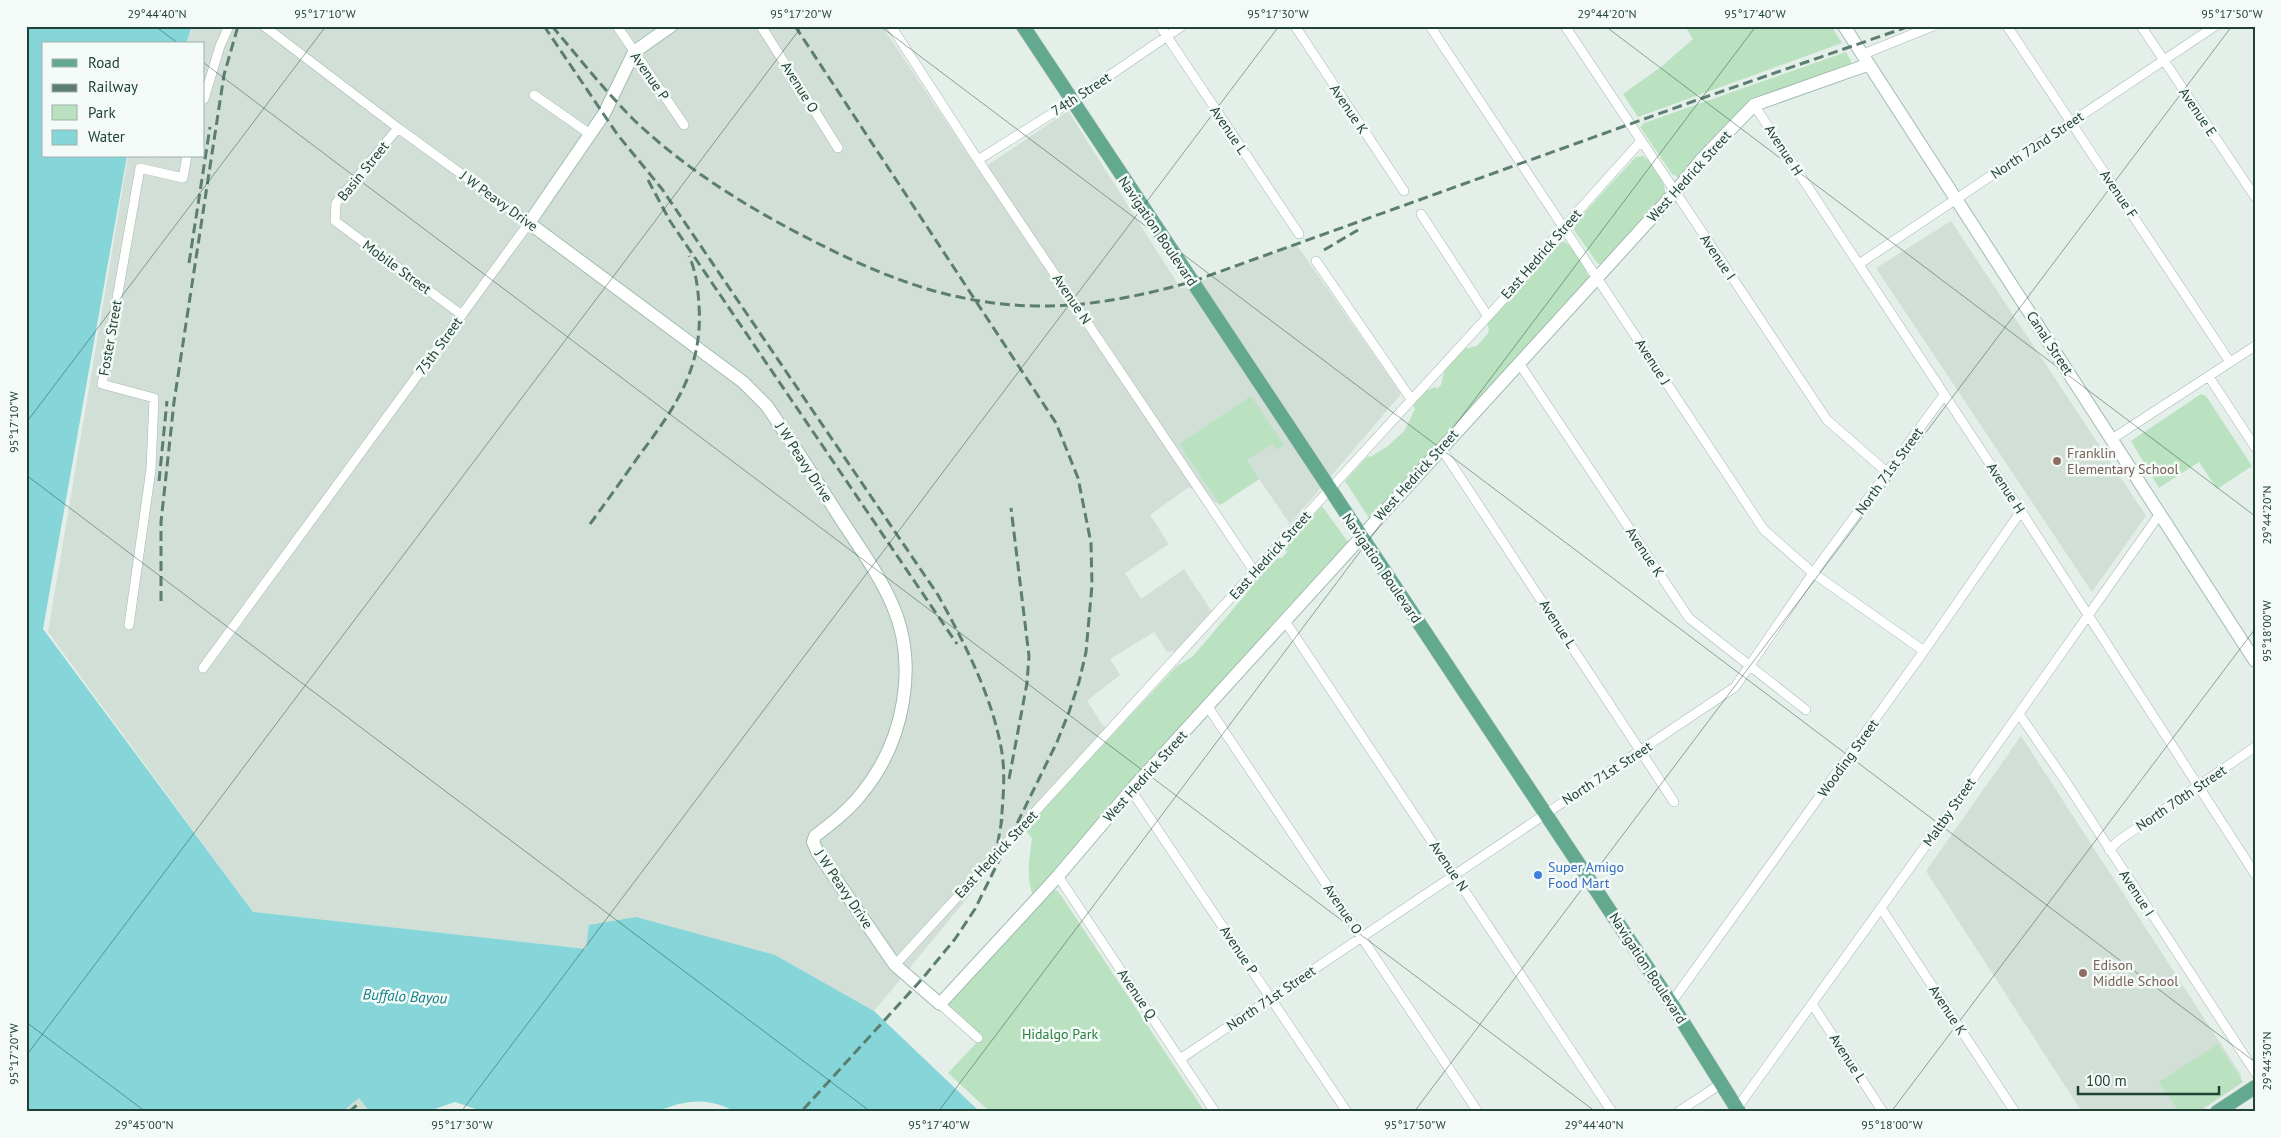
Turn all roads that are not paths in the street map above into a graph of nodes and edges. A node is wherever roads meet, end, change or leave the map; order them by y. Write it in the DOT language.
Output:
graph roads {
  1 [pos="229,26"];
  2 [pos="264,26"];
  3 [pos="616,26"];
  4 [pos="671,26"];
  5 [pos="761,26"];
  6 [pos="891,26"];
  7 [pos="1023,26"];
  8 [pos="1160,26"];
  9 [pos="1182,26"];
  10 [pos="1294,26"];
  11 [pos="1430,26"];
  12 [pos="1566,26"];
  13 [pos="1844,26"];
  14 [pos="1933,26"];
  15 [pos="2008,26"];
  16 [pos="2141,26"];
  17 [pos="2215,26"];
  18 [pos="1167,37"];
  19 [pos="634,52"];
  20 [pos="1864,60"];
  21 [pos="2164,61"];
  22 [pos="534,95"];
  23 [pos="205,96"];
  24 [pos="1072,101"];
  25 [pos="1754,105"];
  26 [pos="2070,122"];
  27 [pos="684,124"];
  28 [pos="398,128"];
  29 [pos="590,134"];
  30 [pos="1641,141"];
  31 [pos="838,148"];
  32 [pos="187,158"];
  33 [pos="978,160"];
  34 [pos="1404,191"];
  35 [pos="1676,191"];
  36 [pos="2255,197"];
  37 [pos="1956,199"];
  38 [pos="1421,214"];
  39 [pos="334,217"];
  40 [pos="530,223"];
  41 [pos="1564,226"];
  42 [pos="1299,234"];
  43 [pos="1316,261"];
  44 [pos="1859,264"];
  45 [pos="1597,278"];
  46 [pos="462,315"];
  47 [pos="1487,316"];
  48 [pos="2255,346"];
  49 [pos="2230,362"];
  50 [pos="1519,363"];
  51 [pos="2209,377"];
  52 [pos="1944,395"];
  53 [pos="1410,400"];
  54 [pos="2112,439"];
  55 [pos="2255,447"];
  56 [pos="1441,448"];
  57 [pos="1888,473"];
  58 [pos="1329,489"];
  59 [pos="2022,511"];
  60 [pos="2159,515"];
  61 [pos="1360,536"];
  62 [pos="1254,571"];
  63 [pos="1813,573"];
  64 [pos="2089,615"];
  65 [pos="1285,621"];
  66 [pos="129,625"];
  67 [pos="1924,651"];
  68 [pos="2255,661"];
  69 [pos="1750,665"];
  70 [pos="203,668"];
  71 [pos="1208,707"];
  72 [pos="1806,710"];
  73 [pos="2019,714"];
  74 [pos="2255,747"];
  75 [pos="1641,750"];
  76 [pos="2197,786"];
  77 [pos="1131,790"];
  78 [pos="1674,802"];
  79 [pos="1546,813"];
  80 [pos="2109,850"];
  81 [pos="2255,874"];
  82 [pos="1455,875"];
  83 [pos="1058,876"];
  84 [pos="1881,908"];
  85 [pos="1362,937"];
  86 [pos="895,965"];
  87 [pos="1271,998"];
  88 [pos="1671,1003"];
  89 [pos="940,1004"];
  90 [pos="1812,1004"];
  91 [pos="978,1038"];
  92 [pos="1180,1059"];
  93 [pos="2255,1072"];
  94 [pos="1722,1083"];
  95 [pos="2255,1087"];
  96 [pos="1738,1110"];
  97 [pos="1215,1112"];
  98 [pos="1347,1112"];
  99 [pos="1478,1112"];
  100 [pos="1612,1112"];
  101 [pos="1678,1112"];
  102 [pos="1883,1112"];
  103 [pos="2015,1112"];
  104 [pos="2217,1112"];
  1 -- 23 [label="street"];
  2 -- 28 [label="street, J W Peavy Drive"];
  3 -- 19 [label="street, Avenue P"];
  4 -- 19 [label="street, 75th Street"];
  5 -- 31 [label="street, Avenue O"];
  6 -- 33 [label="street, Avenue N"];
  7 -- 24 [label="main road, Navigation Boulevard"];
  8 -- 18 [label="street, Avenue L"];
  9 -- 18 [label="street, 74th Street"];
  10 -- 34 [label="street, Avenue K"];
  11 -- 41 [label="street, Avenue J"];
  12 -- 30 [label="street, Avenue I"];
  13 -- 20 [label="street, Canal Street"];
  14 -- 20 [label="street, West Hedrick Street"];
  15 -- 26 [label="street, Avenue F"];
  16 -- 21 [label="street, Avenue E"];
  17 -- 21 [label="street, North 72nd Street"];
  18 -- 24 [label="street, 74th Street"];
  18 -- 42 [label="street, Avenue L"];
  19 -- 27 [label="street, Avenue P"];
  19 -- 29 [label="street, 75th Street"];
  20 -- 25 [label="street, West Hedrick Street"];
  20 -- 37 [label="street, Canal Street"];
  21 -- 26 [label="street, North 72nd Street"];
  21 -- 36 [label="street, Avenue E"];
  22 -- 29 [label="street"];
  24 -- 33 [label="street, 74th Street"];
  24 -- 58 [label="main road, Navigation Boulevard"];
  25 -- 35 [label="street, West Hedrick Street"];
  25 -- 44 [label="street, Avenue H"];
  26 -- 37 [label="street, North 72nd Street"];
  26 -- 49 [label="street, Avenue F"];
  28 -- 39 [label="street, Basin Street"];
  28 -- 40 [label="street, J W Peavy Drive"];
  29 -- 40 [label="street, 75th Street"];
  30 -- 35 [label="street, Avenue I"];
  30 -- 41 [label="street, East Hedrick Street"];
  32 -- 66 [label="street, Foster Street"];
  33 -- 62 [label="street, Avenue N"];
  35 -- 45 [label="street, West Hedrick Street"];
  35 -- 57 [label="street, Avenue I"];
  37 -- 44 [label="street, North 72nd Street"];
  37 -- 54 [label="street, Canal Street"];
  38 -- 47 [label="street"];
  39 -- 46 [label="street, Mobile Street"];
  40 -- 46 [label="street, 75th Street"];
  40 -- 86 [label="street, J W Peavy Drive"];
  41 -- 45 [label="street, Avenue J"];
  41 -- 47 [label="street, East Hedrick Street"];
  43 -- 53 [label="street"];
  44 -- 52 [label="street, Avenue H"];
  45 -- 50 [label="street, West Hedrick Street"];
  45 -- 63 [label="street, Avenue J"];
  46 -- 70 [label="street, 75th Street"];
  47 -- 53 [label="street, East Hedrick Street"];
  48 -- 49 [label="street"];
  49 -- 51 [label="street"];
  50 -- 56 [label="street, West Hedrick Street"];
  50 -- 69 [label="street, Avenue K"];
  51 -- 54 [label="street"];
  51 -- 55 [label="street"];
  52 -- 57 [label="street, North 71st Street"];
  52 -- 59 [label="street, Avenue H"];
  53 -- 58 [label="street, East Hedrick Street"];
  54 -- 60 [label="street, Canal Street"];
  56 -- 61 [label="street, West Hedrick Street"];
  56 -- 75 [label="street, Avenue L"];
  57 -- 63 [label="street, North 71st Street"];
  58 -- 61 [label="main road, Navigation Boulevard"];
  58 -- 62 [label="street, East Hedrick Street"];
  59 -- 64 [label="street, Avenue H"];
  59 -- 67 [label="street, Wooding Street"];
  60 -- 64 [label="street, Maltby Street"];
  60 -- 68 [label="street, Canal Street"];
  61 -- 65 [label="street, West Hedrick Street"];
  61 -- 79 [label="main road, Navigation Boulevard"];
  62 -- 86 [label="street, East Hedrick Street"];
  63 -- 67 [label="street, Avenue J"];
  63 -- 69 [label="street, North 71st Street"];
  64 -- 73 [label="street, Maltby Street"];
  64 -- 76 [label="street, Avenue H"];
  65 -- 71 [label="street, West Hedrick Street"];
  65 -- 82 [label="street, Avenue N"];
  67 -- 88 [label="street, Wooding Street"];
  69 -- 72 [label="street, Avenue K"];
  69 -- 75 [label="street, North 71st Street"];
  71 -- 77 [label="street, West Hedrick Street"];
  71 -- 85 [label="street, Avenue O"];
  73 -- 80 [label="street, Avenue I"];
  73 -- 84 [label="street, Maltby Street"];
  74 -- 76 [label="street, North 70th Street"];
  75 -- 78 [label="street, Avenue L"];
  75 -- 79 [label="street, North 71st Street"];
  76 -- 80 [label="street, North 70th Street"];
  76 -- 81 [label="street, Avenue H"];
  77 -- 83 [label="street, West Hedrick Street"];
  77 -- 87 [label="street, Avenue P"];
  79 -- 82 [label="street, North 71st Street"];
  79 -- 88 [label="main road, Navigation Boulevard"];
  80 -- 93 [label="street, Avenue I"];
  82 -- 85 [label="street, North 71st Street"];
  82 -- 100 [label="street, Avenue N"];
  83 -- 89 [label="street, West Hedrick Street"];
  83 -- 92 [label="street, Avenue Q"];
  84 -- 90 [label="street, Maltby Street"];
  84 -- 103 [label="street, Avenue K"];
  85 -- 87 [label="street, North 71st Street"];
  85 -- 99 [label="street, Avenue O"];
  86 -- 89 [label="street, J W Peavy Drive"];
  87 -- 92 [label="street, North 71st Street"];
  87 -- 98 [label="street, Avenue P"];
  88 -- 94 [label="main road, Navigation Boulevard"];
  89 -- 91 [label="street, J W Peavy Drive"];
  90 -- 96 [label="street, Maltby Street"];
  90 -- 102 [label="street, Avenue L"];
  92 -- 97 [label="street, Avenue Q"];
  94 -- 96 [label="main road, Navigation Boulevard"];
  94 -- 101 [label="street"];
  95 -- 104 [label="main road"];
}
